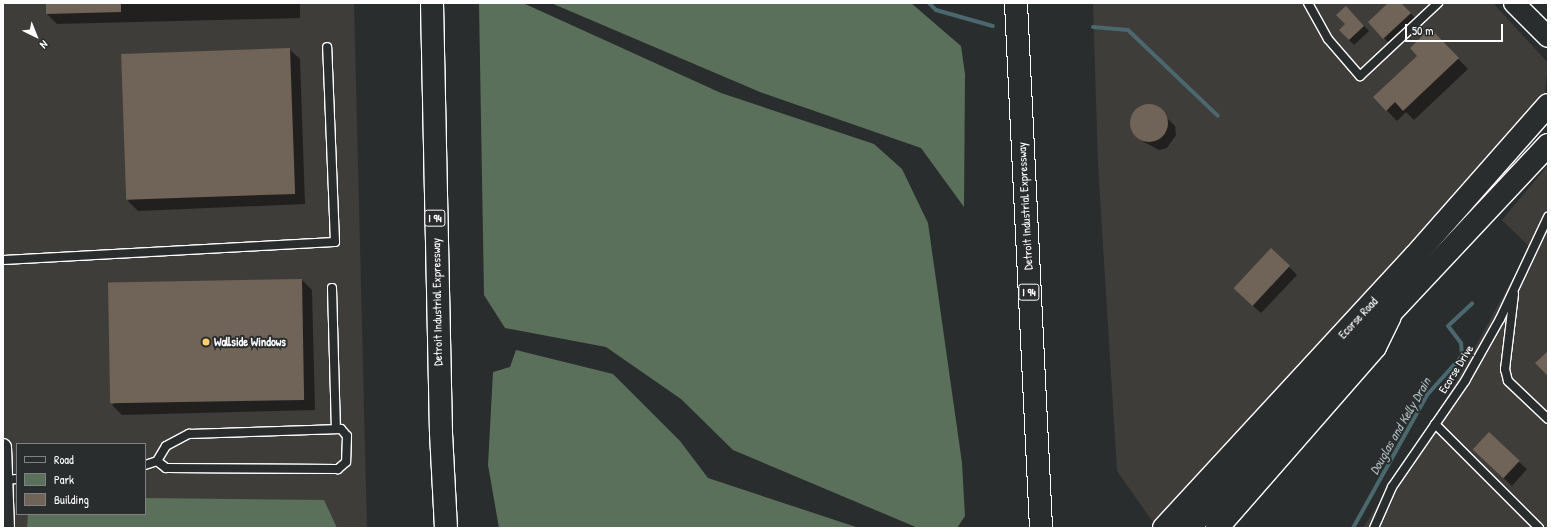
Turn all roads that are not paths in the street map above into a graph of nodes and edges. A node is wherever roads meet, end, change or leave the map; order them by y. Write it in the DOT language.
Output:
graph roads {
  1 [pos="432,3"];
  2 [pos="1016,3"];
  3 [pos="1308,3"];
  4 [pos="1438,3"];
  5 [pos="1514,3"];
  6 [pos="1548,37"];
  7 [pos="327,47"];
  8 [pos="1548,105"];
  9 [pos="1548,144"];
  10 [pos="1548,216"];
  11 [pos="3,260"];
  12 [pos="1515,285"];
  13 [pos="332,288"];
  14 [pos="1390,316"];
  15 [pos="1548,418"];
  16 [pos="1435,424"];
  17 [pos="336,429"];
  18 [pos="3,446"];
  19 [pos="157,461"];
  20 [pos="146,465"];
  21 [pos="8,480"];
  22 [pos="6,528"];
  23 [pos="446,528"];
  24 [pos="1041,528"];
  25 [pos="1164,528"];
  26 [pos="1189,528"];
  27 [pos="1217,528"];
  28 [pos="1374,528"];
  29 [pos="1539,528"];
  1 -- 23 [label="main road, Detroit Industrial Expressway / I 94"];
  2 -- 24 [label="main road, Detroit Industrial Expressway / I 94"];
  3 -- 4 [label="lane"];
  5 -- 6 [label="street"];
  7 -- 11 [label="lane"];
  8 -- 25 [label="main road, Ecorse Road"];
  9 -- 14 [label="main road, Ecorse Road"];
  10 -- 12 [label="lane, Ecorse Drive"];
  12 -- 15 [label="lane"];
  12 -- 16 [label="lane, Ecorse Drive"];
  13 -- 17 [label="lane"];
  14 -- 26 [label="main road, Ecorse Road"];
  14 -- 27 [label="main road"];
  16 -- 28 [label="lane, Ecorse Drive"];
  16 -- 29 [label="lane"];
  17 -- 19 [label="lane"];
  17 -- 19 [label="lane"];
  18 -- 21 [label="street"];
  19 -- 20 [label="lane"];
  21 -- 22 [label="street"];
}
